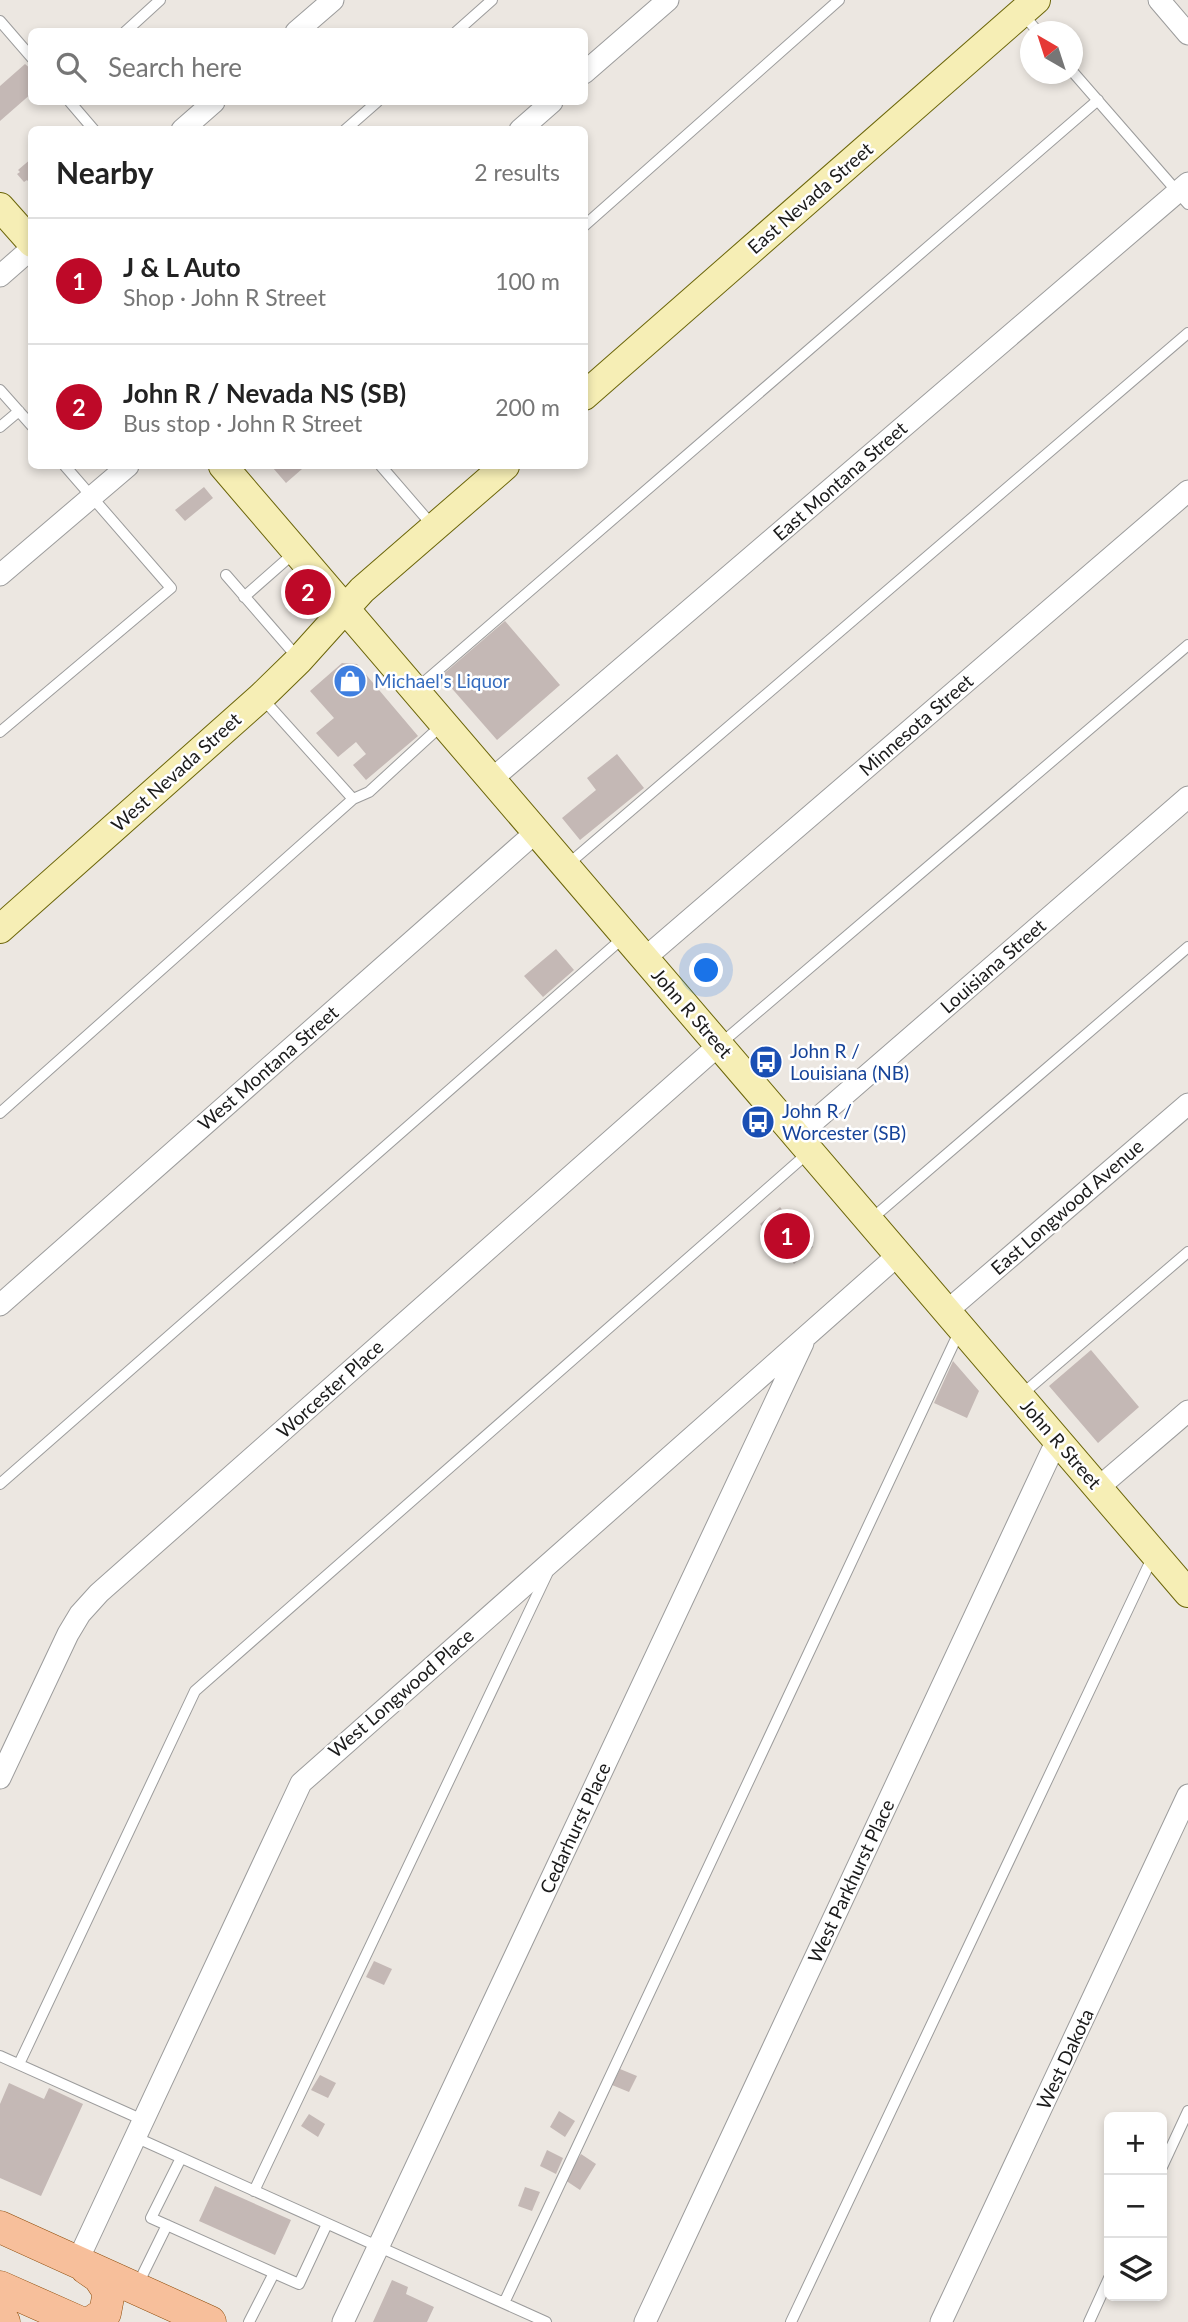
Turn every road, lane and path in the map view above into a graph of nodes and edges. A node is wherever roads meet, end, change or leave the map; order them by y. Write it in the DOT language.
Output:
graph roads {
  1 [pos="160,0"];
  2 [pos="333,0"];
  3 [pos="492,0"];
  4 [pos="668,0"];
  5 [pos="839,0"];
  6 [pos="1159,0"];
  7 [pos="1032,15"];
  8 [pos="0,22"];
  9 [pos="129,28"];
  10 [pos="301,28"];
  11 [pos="460,28"];
  12 [pos="1188,34"];
  13 [pos="28,54"];
  14 [pos="588,70"];
  15 [pos="1083,83"];
  16 [pos="1098,100"];
  17 [pos="73,105"];
  18 [pos="211,105"];
  19 [pos="374,105"];
  20 [pos="549,105"];
  21 [pos="91,126"];
  22 [pos="187,126"];
  23 [pos="350,126"];
  24 [pos="525,126"];
  25 [pos="1185,193"];
  26 [pos="0,207"];
  27 [pos="588,222"];
  28 [pos="28,241"];
  29 [pos="28,250"];
  30 [pos="0,276"];
  31 [pos="1188,333"];
  32 [pos="0,390"];
  33 [pos="588,393"];
  34 [pos="19,411"];
  35 [pos="28,421"];
  36 [pos="0,427"];
  37 [pos="68,469"];
  38 [pos="125,469"];
  39 [pos="226,469"];
  40 [pos="384,469"];
  41 [pos="502,469"];
  42 [pos="1188,491"];
  43 [pos="92,497"];
  44 [pos="434,527"];
  45 [pos="296,552"];
  46 [pos="0,575"];
  47 [pos="226,575"];
  48 [pos="244,597"];
  49 [pos="345,608"];
  50 [pos="1188,645"];
  51 [pos="299,660"];
  52 [pos="415,690"];
  53 [pos="261,697"];
  54 [pos="444,723"];
  55 [pos="0,732"];
  56 [pos="492,779"];
  57 [pos="1188,797"];
  58 [pos="353,799"];
  59 [pos="536,832"];
  60 [pos="566,866"];
  61 [pos="0,929"];
  62 [pos="625,936"];
  63 [pos="1188,947"];
  64 [pos="645,958"];
  65 [pos="719,1045"];
  66 [pos="1188,1104"];
  67 [pos="0,1113"];
  68 [pos="804,1143"];
  69 [pos="869,1220"];
  70 [pos="1188,1252"];
  71 [pos="898,1255"];
  72 [pos="0,1305"];
  73 [pos="954,1319"];
  74 [pos="807,1335"];
  75 [pos="1020,1396"];
  76 [pos="1188,1411"];
  77 [pos="1057,1440"];
  78 [pos="0,1484"];
  79 [pos="1098,1488"];
  80 [pos="1154,1553"];
  81 [pos="554,1558"];
  82 [pos="1180,1579"];
  83 [pos="0,1778"];
  84 [pos="1188,1795"];
  85 [pos="0,2056"];
  86 [pos="19,2064"];
  87 [pos="1188,2111"];
  88 [pos="139,2129"];
  89 [pos="1167,2156"];
  90 [pos="181,2158"];
  91 [pos="254,2191"];
  92 [pos="327,2224"];
  93 [pos="166,2225"];
  94 [pos="0,2227"];
  95 [pos="379,2247"];
  96 [pos="77,2262"];
  97 [pos="274,2273"];
  98 [pos="0,2287"];
  99 [pos="136,2288"];
  100 [pos="1104,2289"];
  101 [pos="504,2303"];
  102 [pos="79,2322"];
  103 [pos="92,2322"];
  104 [pos="210,2322"];
  105 [pos="249,2322"];
  106 [pos="344,2322"];
  107 [pos="546,2322"];
  108 [pos="645,2322"];
  109 [pos="791,2322"];
  110 [pos="941,2322"];
  111 [pos="1089,2322"];
  1 -- 9 [label="lane"];
  2 -- 10 [label="street"];
  3 -- 11 [label="lane"];
  4 -- 14 [label="street"];
  5 -- 27 [label="lane"];
  6 -- 12 [label="street"];
  7 -- 33 [label="main road, East Nevada Street"];
  8 -- 13 [label="lane"];
  15 -- 16 [label="lane"];
  16 -- 25 [label="lane"];
  16 -- 52 [label="lane"];
  17 -- 21 [label="lane"];
  18 -- 22 [label="street"];
  19 -- 23 [label="lane"];
  20 -- 24 [label="street"];
  25 -- 56 [label="street, East Montana Street"];
  26 -- 28 [label="main road"];
  29 -- 30 [label="street"];
  31 -- 60 [label="lane"];
  32 -- 34 [label="lane"];
  34 -- 35 [label="lane"];
  34 -- 36 [label="lane"];
  37 -- 43 [label="lane"];
  38 -- 43 [label="street"];
  39 -- 45 [label="main road, John R Street"];
  40 -- 44 [label="lane"];
  41 -- 44 [label="main road"];
  42 -- 64 [label="street, Minnesota Street"];
  43 -- 46 [label="street"];
  43 -- 55 [label="lane"];
  44 -- 49 [label="main road"];
  45 -- 48 [label="lane"];
  45 -- 49 [label="main road, John R Street"];
  47 -- 48 [label="lane"];
  48 -- 51 [label="lane"];
  49 -- 51 [label="main road, West Nevada Street"];
  49 -- 52 [label="main road, John R Street"];
  50 -- 65 [label="lane"];
  51 -- 53 [label="main road, West Nevada Street"];
  52 -- 54 [label="main road, John R Street"];
  53 -- 58 [label="lane"];
  53 -- 61 [label="main road, West Nevada Street"];
  54 -- 56 [label="main road, John R Street"];
  54 -- 58 [label="lane"];
  56 -- 59 [label="main road, John R Street"];
  57 -- 68 [label="street, Louisiana Street"];
  58 -- 67 [label="lane"];
  59 -- 60 [label="main road, John R Street"];
  59 -- 72 [label="street, West Montana Street"];
  60 -- 62 [label="main road, John R Street"];
  62 -- 64 [label="main road, John R Street"];
  62 -- 78 [label="lane"];
  63 -- 69 [label="lane"];
  64 -- 65 [label="main road, John R Street"];
  65 -- 68 [label="main road, John R Street"];
  65 -- 83 [label="street, Worcester Place"];
  66 -- 73 [label="street, East Longwood Avenue"];
  68 -- 69 [label="main road, John R Street"];
  68 -- 86 [label="lane"];
  69 -- 71 [label="main road, John R Street"];
  70 -- 75 [label="lane"];
  71 -- 73 [label="main road, John R Street"];
  71 -- 74 [label="street, West Longwood Place"];
  73 -- 75 [label="main road, John R Street"];
  73 -- 101 [label="lane"];
  74 -- 81 [label="street, West Longwood Place"];
  74 -- 95 [label="street, Cedarhurst Place"];
  75 -- 77 [label="main road, John R Street"];
  76 -- 79 [label="street"];
  77 -- 79 [label="main road, John R Street"];
  77 -- 108 [label="street, West Parkhurst Place"];
  79 -- 80 [label="main road, John R Street"];
  80 -- 82 [label="main road, John R Street"];
  80 -- 109 [label="lane"];
  81 -- 88 [label="street, West Longwood Place"];
  81 -- 91 [label="lane"];
  84 -- 110 [label="street, West Dakota"];
  85 -- 86 [label="lane"];
  86 -- 88 [label="lane"];
  87 -- 89 [label="lane"];
  88 -- 90 [label="lane"];
  88 -- 96 [label="street, West Longwood Place"];
  90 -- 91 [label="lane"];
  90 -- 93 [label="lane"];
  91 -- 92 [label="lane"];
  92 -- 95 [label="lane"];
  92 -- 97 [label="lane"];
  93 -- 97 [label="lane"];
  93 -- 99 [label="lane"];
  94 -- 96 [label="main road"];
  95 -- 101 [label="lane"];
  95 -- 106 [label="street, Cedarhurst Place"];
  96 -- 99 [label="main road"];
  96 -- 103 [label="main road"];
  97 -- 105 [label="lane"];
  98 -- 102 [label="main road"];
  99 -- 104 [label="main road"];
  100 -- 111 [label="lane"];
  101 -- 107 [label="lane"];
}
